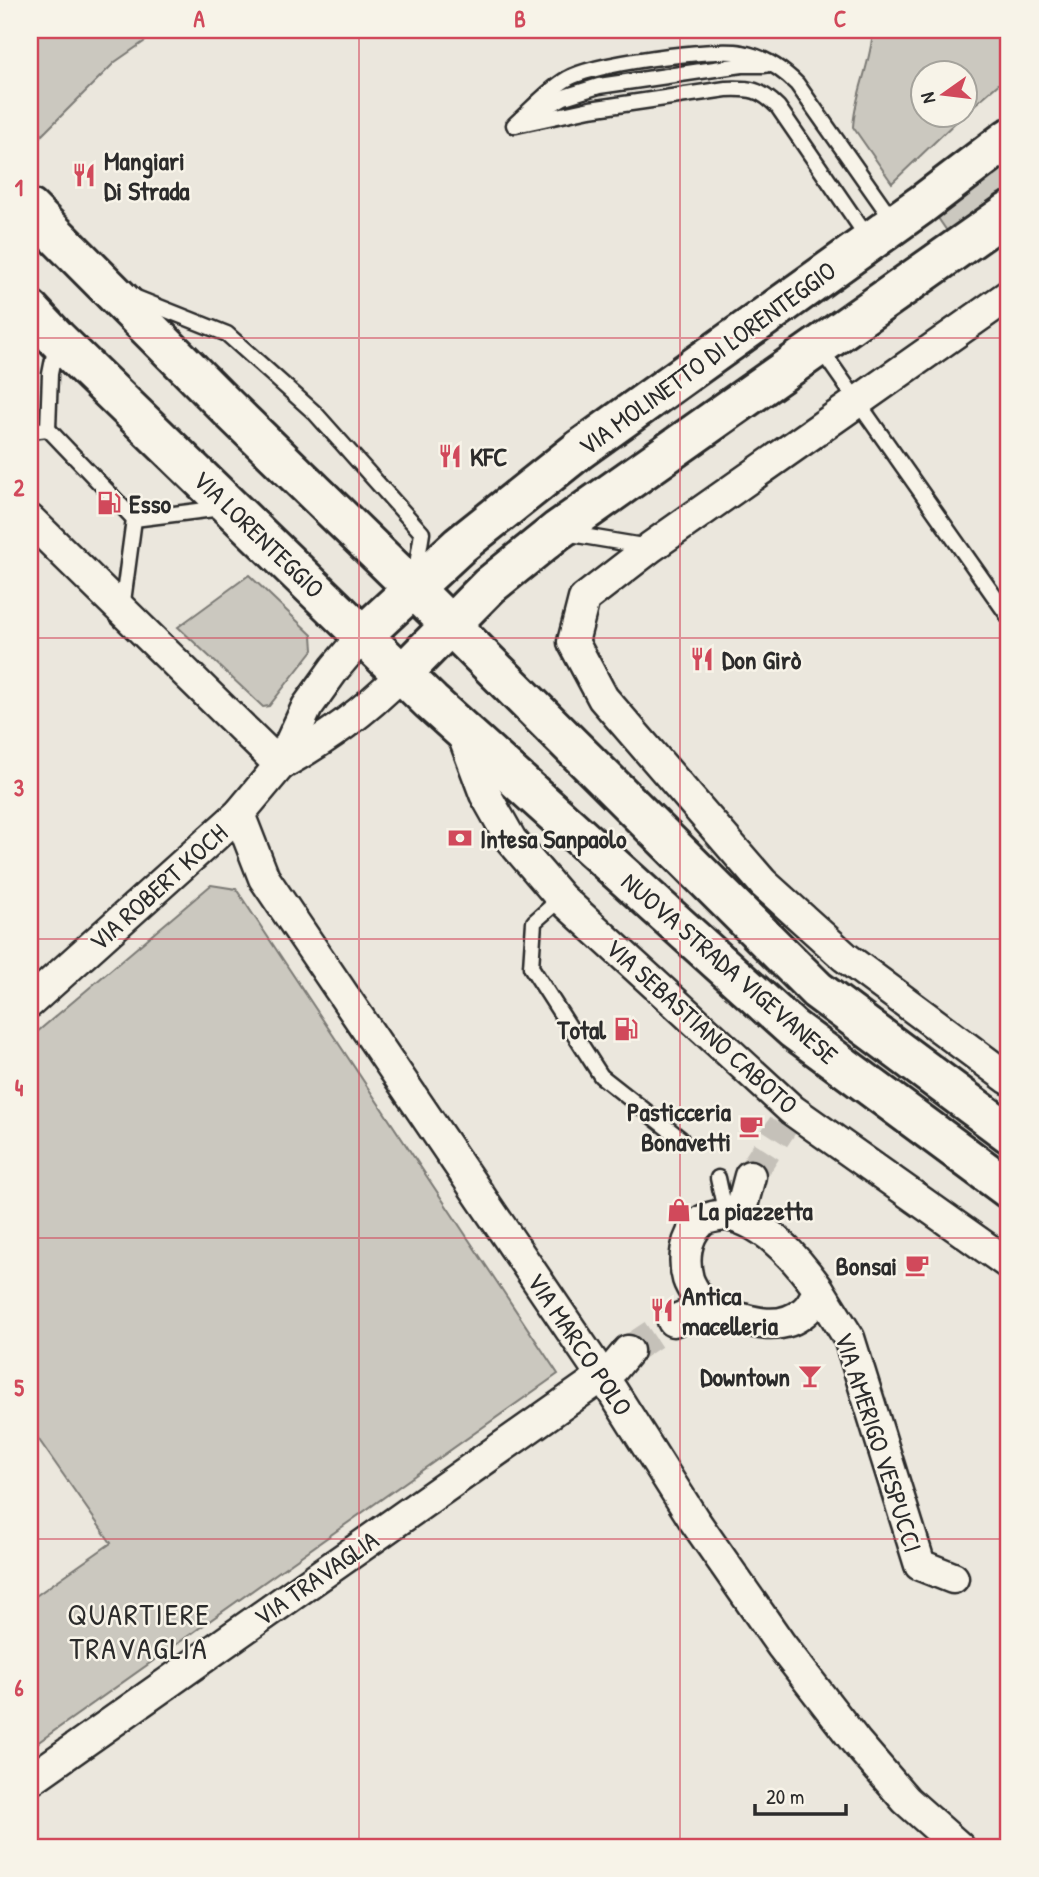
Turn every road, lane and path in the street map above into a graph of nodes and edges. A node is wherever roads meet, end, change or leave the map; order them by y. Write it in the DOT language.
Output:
graph roads {
  1 [pos="1009,138"];
  2 [pos="30,209"];
  3 [pos="1009,214"];
  4 [pos="883,232"];
  5 [pos="109,287"];
  6 [pos="1009,295"];
  7 [pos="881,302"];
  8 [pos="30,310"];
  9 [pos="57,339"];
  10 [pos="819,346"];
  11 [pos="652,399"];
  12 [pos="858,400"];
  13 [pos="48,429"];
  14 [pos="30,431"];
  15 [pos="680,444"];
  16 [pos="230,507"];
  17 [pos="134,519"];
  18 [pos="30,520"];
  19 [pos="557,531"];
  20 [pos="651,547"];
  21 [pos="413,588"];
  22 [pos="122,610"];
  23 [pos="1009,617"];
  24 [pos="449,625"];
  25 [pos="363,635"];
  26 [pos="402,674"];
  27 [pos="461,729"];
  28 [pos="280,765"];
  29 [pos="239,814"];
  30 [pos="561,898"];
  31 [pos="30,1002"];
  32 [pos="1009,1079"];
  33 [pos="1009,1133"];
  34 [pos="681,1139"];
  35 [pos="750,1176"];
  36 [pos="718,1178"];
  37 [pos="1009,1189"];
  38 [pos="732,1216"];
  39 [pos="1009,1264"];
  40 [pos="819,1290"];
  41 [pos="705,1308"];
  42 [pos="673,1321"];
  43 [pos="628,1351"];
  44 [pos="603,1376"];
  45 [pos="953,1578"];
  46 [pos="30,1780"];
  47 [pos="959,1847"];
  1 -- 4 [label="main road, VIA MOLINETTO DI LORENTEGGIO"];
  2 -- 5 [label="main road"];
  3 -- 7 [label="main road, VIA MOLINETTO DI LORENTEGGIO"];
  4 -- 4 [label="lane"];
  4 -- 7 [label="main road"];
  4 -- 11 [label="main road, VIA MOLINETTO DI LORENTEGGIO"];
  5 -- 21 [label="main road"];
  5 -- 21 [label="lane"];
  6 -- 12 [label="street"];
  7 -- 10 [label="main road, VIA MOLINETTO DI LORENTEGGIO"];
  8 -- 9 [label="main road, VIA LORENTEGGIO"];
  9 -- 13 [label="lane"];
  9 -- 16 [label="main road, VIA LORENTEGGIO"];
  10 -- 12 [label="lane"];
  10 -- 15 [label="main road, VIA MOLINETTO DI LORENTEGGIO"];
  11 -- 15 [label="main road"];
  11 -- 21 [label="main road, VIA MOLINETTO DI LORENTEGGIO"];
  12 -- 20 [label="street"];
  12 -- 23 [label="lane"];
  13 -- 14 [label="lane"];
  13 -- 17 [label="lane"];
  15 -- 19 [label="main road, VIA MOLINETTO DI LORENTEGGIO"];
  16 -- 17 [label="lane"];
  16 -- 25 [label="main road, VIA LORENTEGGIO"];
  17 -- 22 [label="lane"];
  18 -- 22 [label="street"];
  19 -- 20 [label="lane"];
  19 -- 24 [label="main road, VIA MOLINETTO DI LORENTEGGIO"];
  20 -- 32 [label="street"];
  21 -- 24 [label="main road"];
  21 -- 25 [label="main road, VIA MOLINETTO DI LORENTEGGIO"];
  22 -- 28 [label="street"];
  24 -- 26 [label="main road"];
  24 -- 33 [label="main road, NUOVA STRADA VIGEVANESE"];
  25 -- 26 [label="main road, VIA LORENTEGGIO"];
  25 -- 28 [label="street, VIA ROBERT KOCH"];
  26 -- 27 [label="main road, NUOVA STRADA VIGEVANESE"];
  26 -- 28 [label="street, VIA ROBERT KOCH"];
  27 -- 30 [label="street, VIA SEBASTIANO CABOTO"];
  27 -- 37 [label="main road, NUOVA STRADA VIGEVANESE"];
  28 -- 29 [label="street, VIA ROBERT KOCH"];
  29 -- 31 [label="street, VIA ROBERT KOCH"];
  29 -- 44 [label="street, VIA MARCO POLO"];
  30 -- 34 [label="lane"];
  30 -- 39 [label="street, VIA SEBASTIANO CABOTO"];
  35 -- 38 [label="street"];
  36 -- 38 [label="lane"];
  38 -- 40 [label="street"];
  38 -- 41 [label="street"];
  40 -- 41 [label="street"];
  40 -- 45 [label="street, VIA AMERIGO VESPUCCI"];
  41 -- 42 [label="street"];
  43 -- 44 [label="street, VIA TRAVAGLIA"];
  44 -- 46 [label="street, VIA TRAVAGLIA"];
  44 -- 47 [label="street, VIA MARCO POLO"];
}
